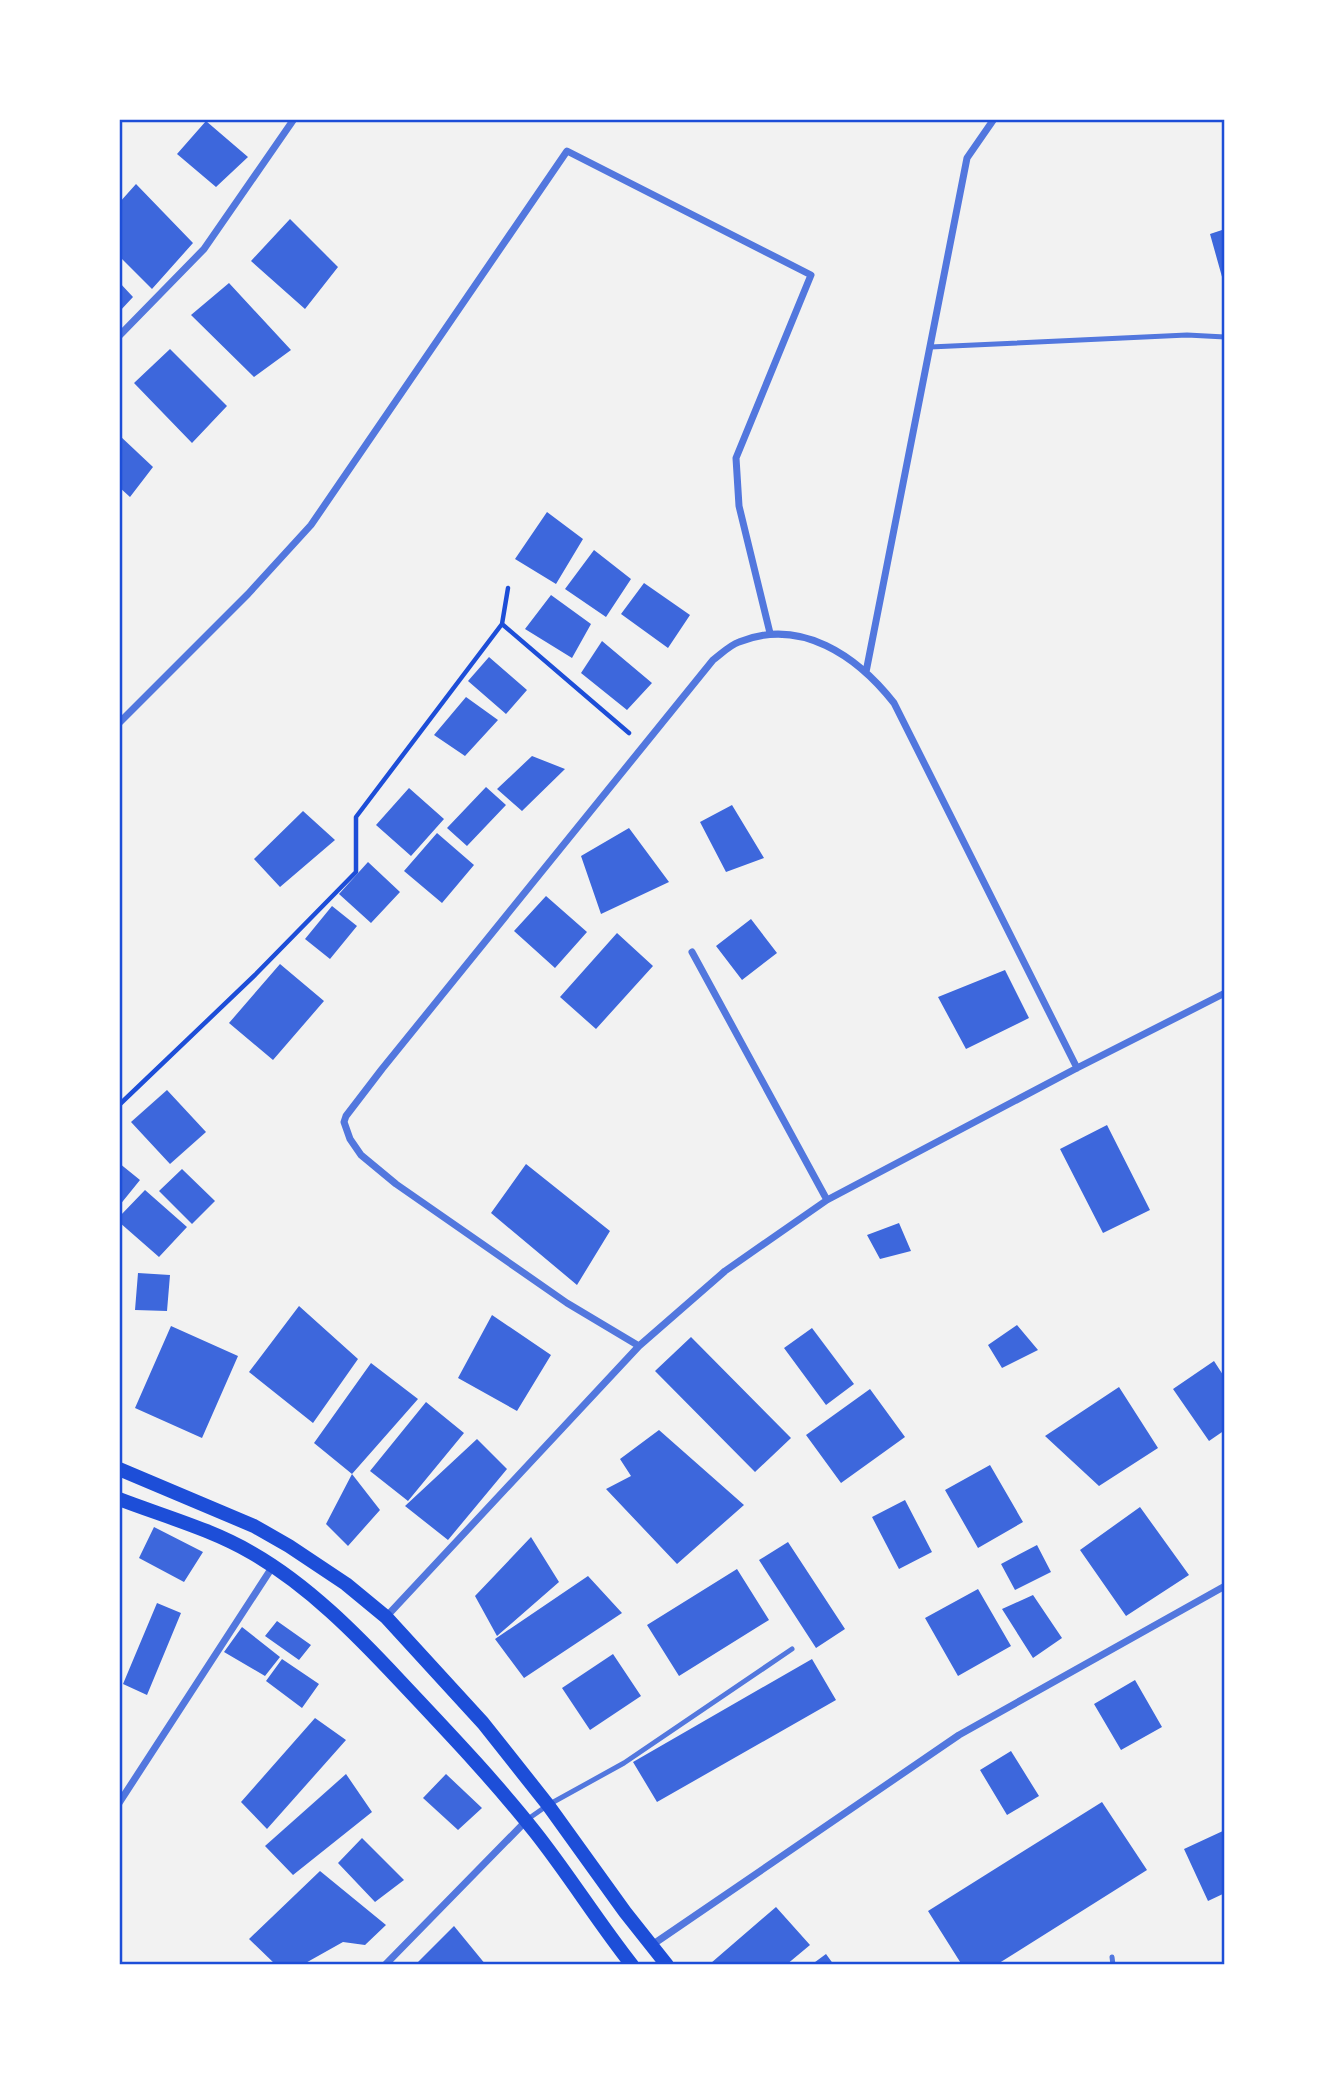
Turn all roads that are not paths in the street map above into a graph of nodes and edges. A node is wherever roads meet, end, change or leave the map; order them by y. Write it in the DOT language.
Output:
graph roads {
  1 [pos="295,119"];
  2 [pos="994,119"];
  3 [pos="119,336"];
  4 [pos="1225,337"];
  5 [pos="930,347"];
  6 [pos="770,633"];
  7 [pos="866,672"];
  8 [pos="119,723"];
  9 [pos="692,952"];
  10 [pos="1225,993"];
  11 [pos="1077,1068"];
  12 [pos="827,1200"];
  13 [pos="639,1346"];
  14 [pos="119,1469"];
  15 [pos="119,1499"];
  16 [pos="273,1566"];
  17 [pos="1225,1586"];
  18 [pos="386,1617"];
  19 [pos="792,1649"];
  20 [pos="119,1803"];
  21 [pos="548,1805"];
  22 [pos="526,1821"];
  23 [pos="652,1945"];
  24 [pos="1112,1957"];
  25 [pos="385,1965"];
  26 [pos="632,1965"];
  27 [pos="667,1965"];
  28 [pos="1113,1965"];
  1 -- 3 [label="street"];
  2 -- 5 [label="street"];
  4 -- 5 [label="lane"];
  5 -- 7 [label="street"];
  6 -- 7 [label="street"];
  6 -- 8 [label="street"];
  6 -- 13 [label="street"];
  7 -- 11 [label="street"];
  9 -- 12 [label="street"];
  10 -- 11 [label="street"];
  11 -- 12 [label="street"];
  12 -- 13 [label="street"];
  13 -- 18 [label="street"];
  14 -- 18 [label="main road"];
  15 -- 16 [label="main road"];
  16 -- 20 [label="street"];
  16 -- 22 [label="main road"];
  17 -- 23 [label="street"];
  18 -- 21 [label="main road"];
  19 -- 21 [label="lane"];
  21 -- 22 [label="lane"];
  21 -- 23 [label="main road"];
  22 -- 25 [label="street"];
  22 -- 26 [label="main road"];
  23 -- 27 [label="main road"];
  24 -- 28 [label="lane"];
}
